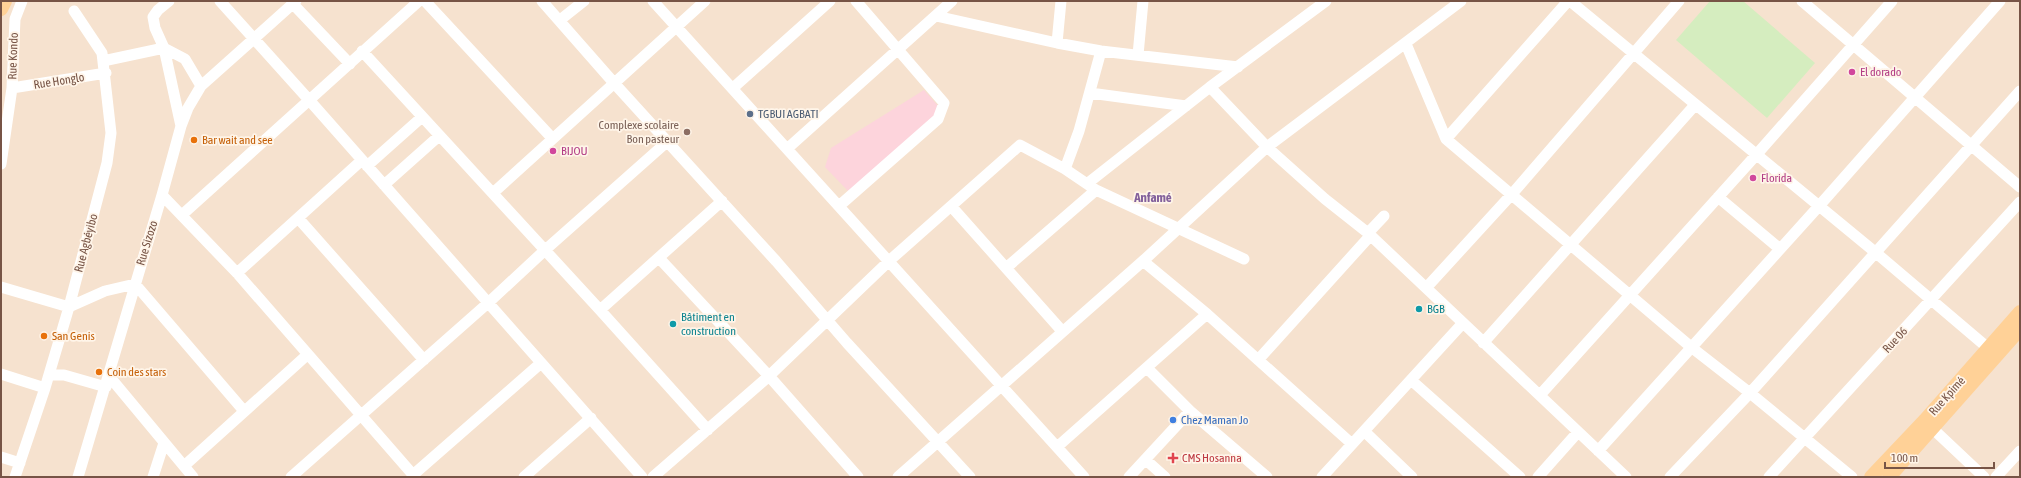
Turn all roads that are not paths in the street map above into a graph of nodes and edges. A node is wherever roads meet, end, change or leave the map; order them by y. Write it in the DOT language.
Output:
graph roads {
  1 [pos="5,1"];
  2 [pos="22,1"];
  3 [pos="169,1"];
  4 [pos="220,1"];
  5 [pos="419,1"];
  6 [pos="426,1"];
  7 [pos="542,1"];
  8 [pos="584,1"];
  9 [pos="653,1"];
  10 [pos="705,1"];
  11 [pos="830,1"];
  12 [pos="856,1"];
  13 [pos="952,1"];
  14 [pos="1061,1"];
  15 [pos="1143,1"];
  16 [pos="1326,1"];
  17 [pos="1461,1"];
  18 [pos="1569,1"];
  19 [pos="1679,1"];
  20 [pos="1802,1"];
  21 [pos="1892,1"];
  22 [pos="2000,1"];
  23 [pos="295,2"];
  24 [pos="1,9"];
  25 [pos="74,11"];
  26 [pos="936,16"];
  27 [pos="560,20"];
  28 [pos="678,27"];
  29 [pos="254,40"];
  30 [pos="1057,43"];
  31 [pos="1406,44"];
  32 [pos="1853,45"];
  33 [pos="164,48"];
  34 [pos="898,48"];
  35 [pos="1101,50"];
  36 [pos="362,51"];
  37 [pos="1635,53"];
  38 [pos="1138,55"];
  39 [pos="103,61"];
  40 [pos="350,64"];
  41 [pos="1238,66"];
  42 [pos="106,73"];
  43 [pos="614,83"];
  44 [pos="201,86"];
  45 [pos="1210,87"];
  46 [pos="12,88"];
  47 [pos="733,88"];
  48 [pos="2020,91"];
  49 [pos="1090,93"];
  50 [pos="1916,97"];
  51 [pos="310,101"];
  52 [pos="1695,105"];
  53 [pos="1186,106"];
  54 [pos="422,117"];
  55 [pos="181,126"];
  56 [pos="439,136"];
  57 [pos="552,138"];
  58 [pos="1446,139"];
  59 [pos="668,141"];
  60 [pos="1972,145"];
  61 [pos="1267,146"];
  62 [pos="788,148"];
  63 [pos="1757,154"];
  64 [pos="365,163"];
  65 [pos="1,164"];
  66 [pos="1065,169"];
  67 [pos="384,185"];
  68 [pos="1092,186"];
  69 [pos="2020,187"];
  70 [pos="493,193"];
  71 [pos="162,194"];
  72 [pos="1512,194"];
  73 [pos="1718,197"];
  74 [pos="722,201"];
  75 [pos="2020,202"];
  76 [pos="839,206"];
  77 [pos="951,206"];
  78 [pos="1819,206"];
  79 [pos="183,214"];
  80 [pos="1384,216"];
  81 [pos="298,218"];
  82 [pos="1176,229"];
  83 [pos="1369,235"];
  84 [pos="1571,245"];
  85 [pos="1780,249"];
  86 [pos="544,250"];
  87 [pos="1875,252"];
  88 [pos="659,258"];
  89 [pos="1244,260"];
  90 [pos="890,261"];
  91 [pos="1143,261"];
  92 [pos="1006,268"];
  93 [pos="237,273"];
  94 [pos="135,284"];
  95 [pos="1,287"];
  96 [pos="1426,288"];
  97 [pos="1630,294"];
  98 [pos="1932,300"];
  99 [pos="488,303"];
  100 [pos="69,307"];
  101 [pos="600,310"];
  102 [pos="2020,312"];
  103 [pos="1207,314"];
  104 [pos="828,320"];
  105 [pos="1462,324"];
  106 [pos="2020,329"];
  107 [pos="1062,331"];
  108 [pos="1483,343"];
  109 [pos="1692,347"];
  110 [pos="1988,348"];
  111 [pos="307,355"];
  112 [pos="424,360"];
  113 [pos="1258,360"];
  114 [pos="541,363"];
  115 [pos="1147,368"];
  116 [pos="1,374"];
  117 [pos="49,375"];
  118 [pos="769,376"];
  119 [pos="1411,380"];
  120 [pos="107,382"];
  121 [pos="1002,386"];
  122 [pos="45,388"];
  123 [pos="1750,392"];
  124 [pos="1540,395"];
  125 [pos="1190,410"];
  126 [pos="244,411"];
  127 [pos="361,415"];
  128 [pos="591,418"];
  129 [pos="1932,428"];
  130 [pos="708,430"];
  131 [pos="1364,431"];
  132 [pos="1578,432"];
  133 [pos="1804,439"];
  134 [pos="939,441"];
  135 [pos="164,443"];
  136 [pos="1352,444"];
  137 [pos="1058,447"];
  138 [pos="1598,451"];
  139 [pos="2020,451"];
  140 [pos="1,457"];
  141 [pos="1146,460"];
  142 [pos="20,463"];
  143 [pos="184,466"];
  144 [pos="297,475"];
  145 [pos="414,476"];
  146 [pos="15,477"];
  147 [pos="78,477"];
  148 [pos="153,477"];
  149 [pos="193,477"];
  150 [pos="524,477"];
  151 [pos="642,477"];
  152 [pos="653,477"];
  153 [pos="858,477"];
  154 [pos="898,477"];
  155 [pos="970,477"];
  156 [pos="1084,477"];
  157 [pos="1129,477"];
  158 [pos="1165,477"];
  159 [pos="1267,477"];
  160 [pos="1322,477"];
  161 [pos="1412,477"];
  162 [pos="1520,477"];
  163 [pos="1538,477"];
  164 [pos="1626,477"];
  165 [pos="1670,477"];
  166 [pos="1769,477"];
  167 [pos="1852,477"];
  168 [pos="1871,477"];
  169 [pos="1889,477"];
  170 [pos="1984,477"];
  171 [pos="1996,477"];
  1 -- 24 [label="main road"];
  2 -- 46 [label="street, Rue Kondo"];
  3 -- 33 [label="street, Rue Sizozo"];
  4 -- 29 [label="street"];
  5 -- 36 [label="street"];
  6 -- 57 [label="street"];
  7 -- 27 [label="street"];
  8 -- 27 [label="street"];
  9 -- 28 [label="street"];
  10 -- 28 [label="street"];
  11 -- 47 [label="street"];
  12 -- 34 [label="street"];
  13 -- 26 [label="street"];
  14 -- 30 [label="street"];
  15 -- 38 [label="street"];
  16 -- 41 [label="street"];
  17 -- 31 [label="street"];
  18 -- 37 [label="street"];
  18 -- 58 [label="street"];
  19 -- 37 [label="street"];
  20 -- 32 [label="street"];
  21 -- 32 [label="street"];
  22 -- 50 [label="street"];
  23 -- 29 [label="street"];
  23 -- 40 [label="street"];
  25 -- 39 [label="street, Rue Agbéyibo"];
  26 -- 30 [label="street"];
  26 -- 34 [label="street"];
  27 -- 43 [label="street"];
  28 -- 43 [label="street"];
  28 -- 47 [label="street"];
  29 -- 44 [label="street"];
  29 -- 51 [label="street"];
  30 -- 35 [label="street"];
  31 -- 58 [label="street"];
  31 -- 61 [label="street"];
  32 -- 50 [label="street"];
  32 -- 63 [label="street"];
  33 -- 39 [label="street"];
  33 -- 44 [label="street"];
  33 -- 55 [label="street, Rue Sizozo"];
  34 -- 62 [label="street"];
  34 -- 76 [label="street"];
  35 -- 38 [label="street"];
  35 -- 49 [label="street"];
  36 -- 40 [label="street"];
  36 -- 54 [label="street"];
  37 -- 52 [label="street"];
  37 -- 72 [label="street"];
  38 -- 41 [label="street"];
  39 -- 42 [label="street, Rue Agbéyibo"];
  40 -- 51 [label="street"];
  41 -- 45 [label="street"];
  42 -- 46 [label="street, Rue Honglo"];
  42 -- 100 [label="street, Rue Agbéyibo"];
  43 -- 57 [label="street"];
  43 -- 59 [label="street"];
  44 -- 55 [label="street"];
  45 -- 53 [label="street"];
  45 -- 61 [label="street"];
  46 -- 65 [label="street, Rue Kondo"];
  47 -- 62 [label="street"];
  48 -- 60 [label="street"];
  49 -- 53 [label="street"];
  49 -- 66 [label="street"];
  50 -- 60 [label="street"];
  50 -- 78 [label="street"];
  51 -- 64 [label="street"];
  51 -- 79 [label="street"];
  52 -- 63 [label="street"];
  52 -- 84 [label="street"];
  53 -- 68 [label="street"];
  54 -- 56 [label="street"];
  54 -- 64 [label="street"];
  55 -- 71 [label="street, Rue Sizozo"];
  56 -- 67 [label="street"];
  56 -- 70 [label="street"];
  57 -- 70 [label="street"];
  58 -- 72 [label="street"];
  59 -- 74 [label="street"];
  59 -- 86 [label="street"];
  60 -- 69 [label="street"];
  60 -- 87 [label="street"];
  61 -- 82 [label="street"];
  61 -- 83 [label="street"];
  62 -- 76 [label="street"];
  63 -- 73 [label="street"];
  63 -- 78 [label="street"];
  64 -- 67 [label="street"];
  64 -- 81 [label="street"];
  66 -- 68 [label="street"];
  66 -- 77 [label="street"];
  67 -- 99 [label="street"];
  68 -- 82 [label="street"];
  68 -- 92 [label="street"];
  70 -- 86 [label="street"];
  71 -- 79 [label="street"];
  71 -- 94 [label="street, Rue Sizozo"];
  72 -- 84 [label="street"];
  72 -- 96 [label="street"];
  73 -- 85 [label="street"];
  73 -- 97 [label="street"];
  74 -- 88 [label="street"];
  74 -- 104 [label="street"];
  75 -- 98 [label="street, Rue 06"];
  76 -- 90 [label="street"];
  77 -- 90 [label="street"];
  77 -- 92 [label="street"];
  78 -- 85 [label="street"];
  78 -- 87 [label="street"];
  79 -- 93 [label="street"];
  80 -- 83 [label="street"];
  81 -- 93 [label="street"];
  81 -- 112 [label="street"];
  82 -- 89 [label="street"];
  82 -- 91 [label="street"];
  83 -- 96 [label="street"];
  83 -- 113 [label="street"];
  84 -- 97 [label="street"];
  84 -- 108 [label="street"];
  85 -- 109 [label="street"];
  86 -- 99 [label="street"];
  86 -- 101 [label="street"];
  87 -- 98 [label="street"];
  87 -- 123 [label="street"];
  88 -- 101 [label="street"];
  88 -- 118 [label="street"];
  90 -- 104 [label="street"];
  90 -- 121 [label="street"];
  91 -- 103 [label="street"];
  91 -- 107 [label="street"];
  92 -- 107 [label="street"];
  93 -- 111 [label="street"];
  94 -- 100 [label="street"];
  94 -- 120 [label="street, Rue Sizozo"];
  94 -- 126 [label="street"];
  95 -- 100 [label="street"];
  96 -- 105 [label="street"];
  97 -- 109 [label="street"];
  97 -- 124 [label="street"];
  98 -- 110 [label="street"];
  98 -- 133 [label="street, Rue 06"];
  99 -- 112 [label="street"];
  99 -- 114 [label="street"];
  100 -- 117 [label="street, Rue Agbéyibo"];
  101 -- 130 [label="street"];
  102 -- 110 [label="main road, Rue Kpimé"];
  103 -- 113 [label="street"];
  103 -- 115 [label="street"];
  104 -- 118 [label="street"];
  104 -- 134 [label="street"];
  105 -- 108 [label="street"];
  105 -- 119 [label="street"];
  106 -- 129 [label="main road, Rue Kpimé"];
  107 -- 121 [label="street"];
  108 -- 124 [label="street"];
  109 -- 123 [label="street"];
  109 -- 138 [label="street"];
  110 -- 168 [label="main road, Rue Kpimé"];
  111 -- 126 [label="street"];
  111 -- 127 [label="street"];
  112 -- 127 [label="street"];
  113 -- 136 [label="street"];
  114 -- 128 [label="street"];
  114 -- 145 [label="street"];
  115 -- 125 [label="street"];
  115 -- 137 [label="street"];
  116 -- 122 [label="street"];
  117 -- 120 [label="street"];
  117 -- 122 [label="street, Rue Agbéyibo"];
  118 -- 130 [label="street"];
  118 -- 153 [label="street"];
  119 -- 131 [label="street"];
  119 -- 162 [label="street"];
  120 -- 135 [label="street"];
  120 -- 147 [label="street, Rue Sizozo"];
  121 -- 134 [label="street"];
  121 -- 137 [label="street"];
  122 -- 142 [label="street, Rue Agbéyibo"];
  123 -- 133 [label="street"];
  123 -- 165 [label="street"];
  124 -- 132 [label="street"];
  125 -- 141 [label="street"];
  125 -- 159 [label="street"];
  126 -- 143 [label="street"];
  127 -- 144 [label="street"];
  127 -- 145 [label="street"];
  128 -- 150 [label="street"];
  128 -- 151 [label="street"];
  129 -- 169 [label="main road, Rue Kpimé"];
  129 -- 170 [label="street"];
  130 -- 152 [label="street"];
  131 -- 136 [label="street"];
  131 -- 161 [label="street"];
  132 -- 138 [label="street"];
  132 -- 163 [label="street"];
  133 -- 166 [label="street, Rue 06"];
  133 -- 167 [label="street"];
  134 -- 154 [label="street"];
  134 -- 155 [label="street"];
  135 -- 143 [label="street"];
  135 -- 148 [label="street"];
  136 -- 160 [label="street"];
  137 -- 156 [label="street"];
  138 -- 164 [label="street"];
  139 -- 171 [label="street"];
  140 -- 142 [label="street"];
  141 -- 157 [label="street"];
  141 -- 158 [label="street"];
  142 -- 146 [label="street, Rue Agbéyibo"];
  143 -- 149 [label="street"];
}
